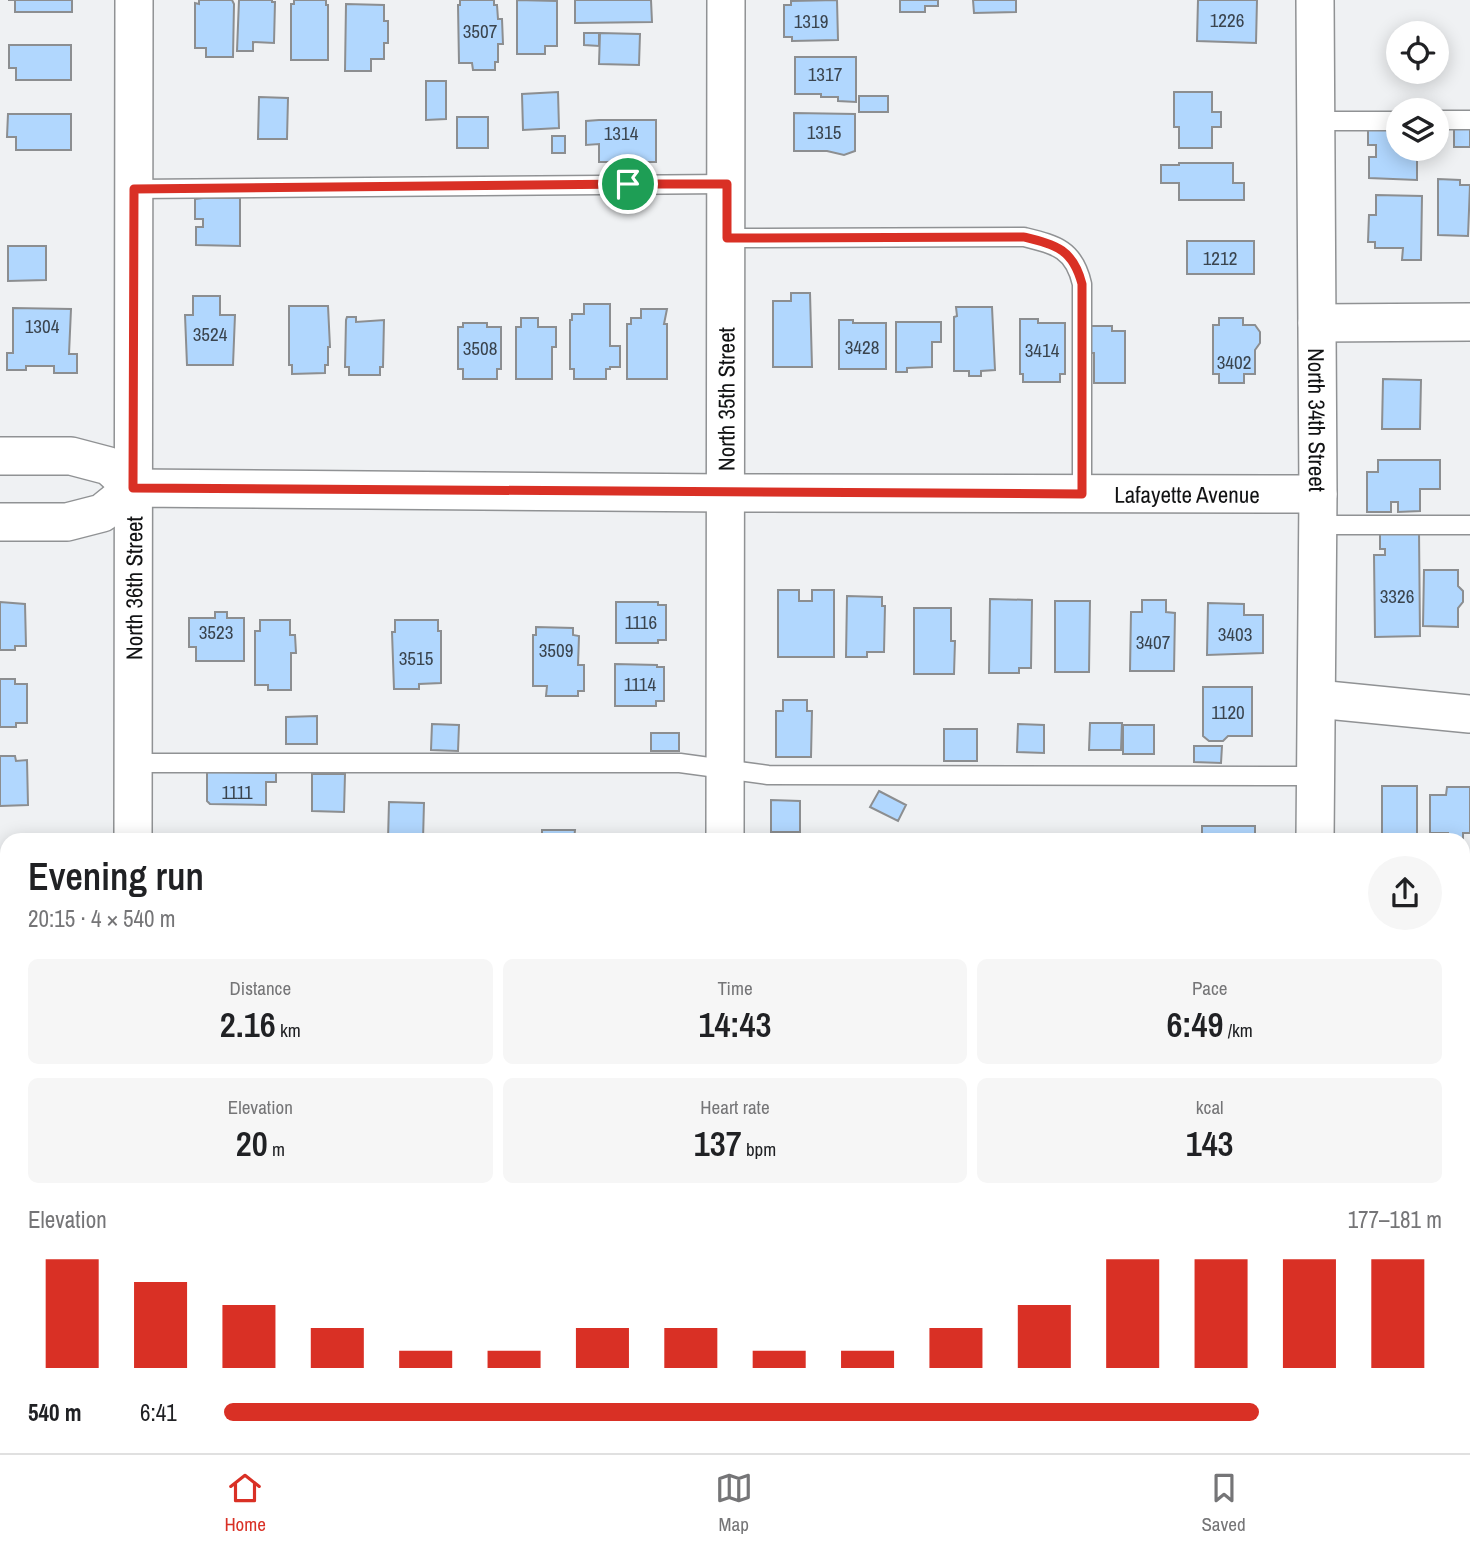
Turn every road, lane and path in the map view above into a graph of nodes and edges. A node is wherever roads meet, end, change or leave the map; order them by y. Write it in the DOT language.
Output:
graph roads {
  1 [pos="134,0"];
  2 [pos="726,0"];
  3 [pos="1315,0"];
  4 [pos="1449,120"];
  5 [pos="1470,120"];
  6 [pos="1315,121"];
  7 [pos="1386,121"];
  8 [pos="727,184"];
  9 [pos="134,189"];
  10 [pos="727,238"];
  11 [pos="1470,322"];
  12 [pos="1317,323"];
  13 [pos="0,456"];
  14 [pos="133,488"];
  15 [pos="726,493"];
  16 [pos="1082,494"];
  17 [pos="1317,509"];
  18 [pos="0,522"];
  19 [pos="1470,525"];
  20 [pos="1317,699"];
  21 [pos="1470,714"];
  22 [pos="133,763"];
  23 [pos="725,770"];
  24 [pos="1316,776"];
  25 [pos="133,833"];
  26 [pos="725,833"];
  27 [pos="1315,833"];
  1 -- 9 [label="street, North 36th Street"];
  2 -- 8 [label="street, North 35th Street"];
  3 -- 6 [label="street, North 34th Street"];
  4 -- 5 [label="lane"];
  6 -- 7 [label="lane"];
  6 -- 12 [label="street, North 34th Street"];
  8 -- 9 [label="lane"];
  8 -- 10 [label="street, North 35th Street"];
  9 -- 14 [label="street, North 36th Street"];
  10 -- 15 [label="street, North 35th Street"];
  10 -- 16 [label="lane"];
  11 -- 12 [label="street"];
  12 -- 17 [label="street, North 34th Street"];
  13 -- 14 [label="street"];
  14 -- 15 [label="street, Lafayette Avenue"];
  14 -- 18 [label="street"];
  14 -- 22 [label="street, North 36th Street"];
  15 -- 16 [label="street, Lafayette Avenue"];
  15 -- 23 [label="street, North 35th Street"];
  16 -- 17 [label="street, Lafayette Avenue"];
  17 -- 19 [label="lane"];
  17 -- 20 [label="street, North 34th Street"];
  20 -- 21 [label="street"];
  20 -- 24 [label="street, North 34th Street"];
  22 -- 23 [label="lane"];
  22 -- 25 [label="street, North 36th Street"];
  23 -- 24 [label="lane"];
  23 -- 26 [label="street, North 35th Street"];
  24 -- 27 [label="street, North 34th Street"];
}
